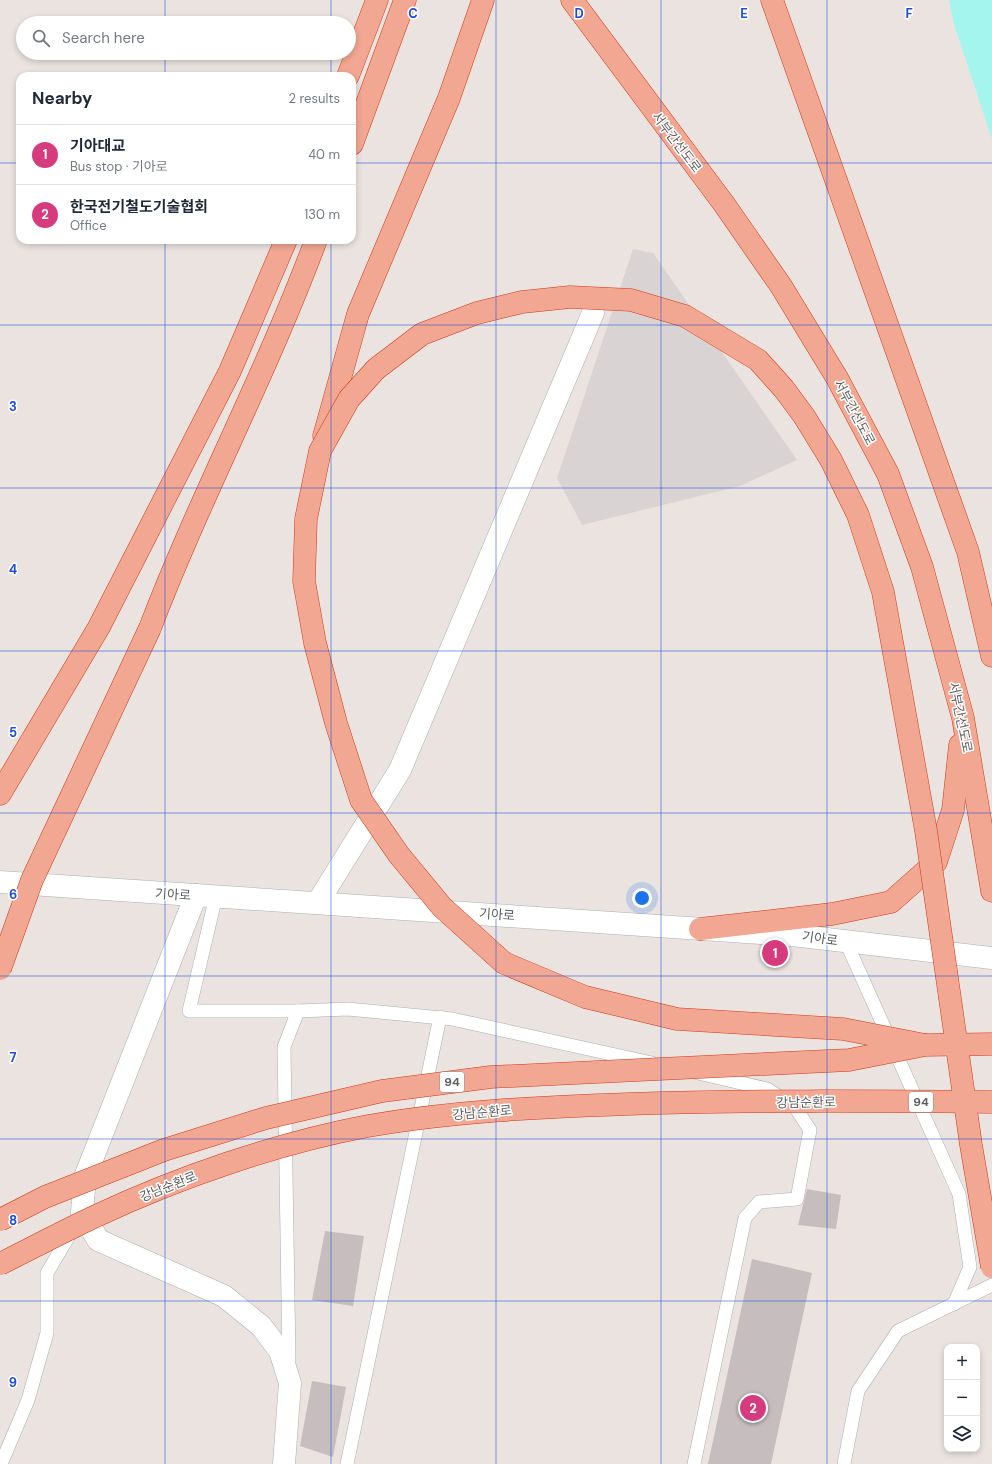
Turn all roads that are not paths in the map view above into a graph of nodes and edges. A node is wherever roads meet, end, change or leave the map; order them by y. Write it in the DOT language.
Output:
graph roads {
  1 [pos="376,0"];
  2 [pos="406,0"];
  3 [pos="483,0"];
  4 [pos="572,0"];
  5 [pos="772,0"];
  6 [pos="356,54"];
  7 [pos="354,60"];
  8 [pos="349,72"];
  9 [pos="356,133"];
  10 [pos="284,244"];
  11 [pos="315,244"];
  12 [pos="593,313"];
  13 [pos="320,450"];
  14 [pos="992,656"];
  15 [pos="963,718"];
  16 [pos="0,794"];
  17 [pos="0,882"];
  18 [pos="992,891"];
  19 [pos="206,895"];
  20 [pos="318,902"];
  21 [pos="700,929"];
  22 [pos="846,942"];
  23 [pos="992,958"];
  24 [pos="0,969"];
  25 [pos="298,1011"];
  26 [pos="440,1017"];
  27 [pos="992,1044"];
  28 [pos="925,1045"];
  29 [pos="992,1102"];
  30 [pos="82,1212"];
  31 [pos="0,1220"];
  32 [pos="0,1264"];
  33 [pos="992,1267"];
  34 [pos="992,1286"];
  35 [pos="954,1304"];
  36 [pos="290,1383"];
  37 [pos="1,1464"];
  38 [pos="284,1464"];
  39 [pos="347,1464"];
  40 [pos="694,1464"];
  41 [pos="844,1464"];
  1 -- 6 [label="highway"];
  2 -- 9 [label="highway"];
  3 -- 13 [label="highway, bridge"];
  4 -- 15 [label="highway, 서부간선도로"];
  5 -- 14 [label="highway"];
  7 -- 8 [label="highway"];
  10 -- 16 [label="highway"];
  11 -- 24 [label="highway, bridge"];
  12 -- 20 [label="street"];
  13 -- 28 [label="highway, bridge"];
  13 -- 33 [label="highway, bridge"];
  15 -- 18 [label="highway, 서부간선도로"];
  15 -- 21 [label="highway"];
  17 -- 19 [label="street, 기아로"];
  19 -- 20 [label="street, 기아로"];
  19 -- 25 [label="lane"];
  19 -- 30 [label="street"];
  20 -- 21 [label="street, 기아로"];
  21 -- 22 [label="street, 기아로"];
  22 -- 23 [label="street, 기아로"];
  22 -- 35 [label="lane"];
  25 -- 26 [label="lane"];
  25 -- 36 [label="lane"];
  26 -- 39 [label="lane"];
  26 -- 40 [label="lane"];
  27 -- 28 [label="highway, 94, bridge"];
  28 -- 31 [label="highway, 94, bridge"];
  29 -- 32 [label="highway, 강남순환로 / 94, bridge"];
  30 -- 36 [label="street"];
  30 -- 37 [label="lane"];
  34 -- 35 [label="lane"];
  35 -- 41 [label="lane"];
  36 -- 38 [label="street"];
}
